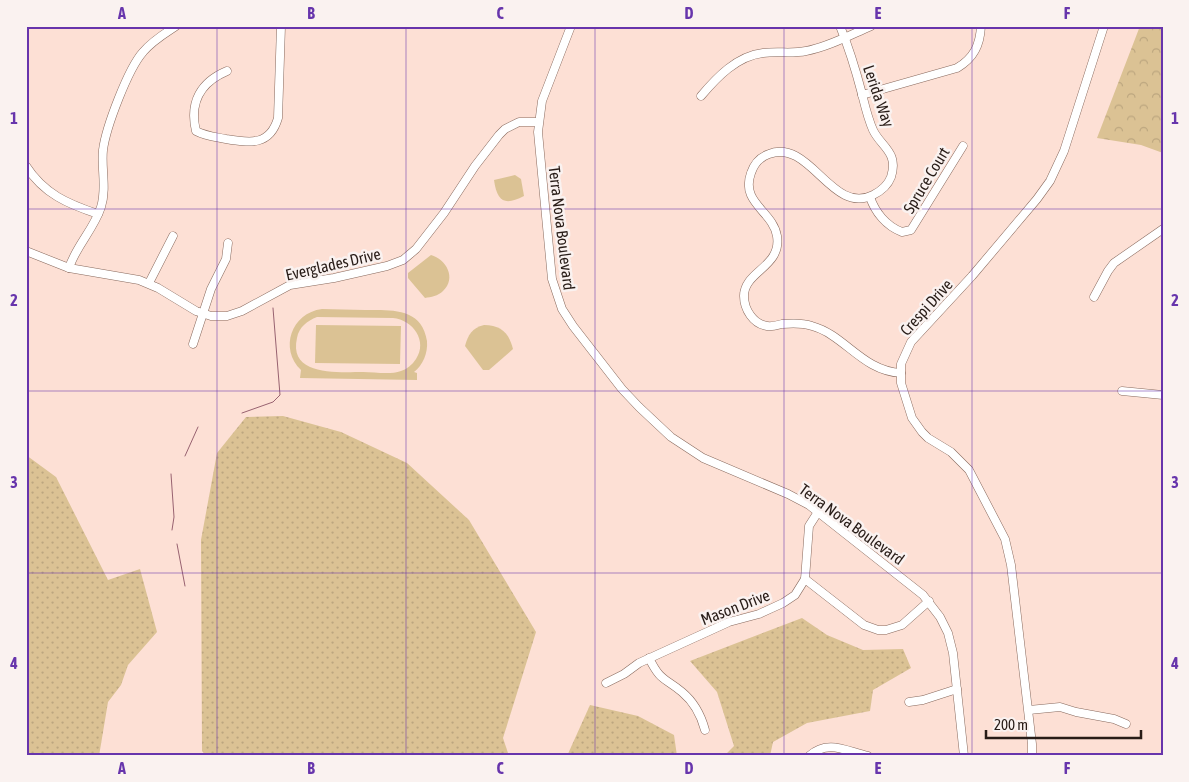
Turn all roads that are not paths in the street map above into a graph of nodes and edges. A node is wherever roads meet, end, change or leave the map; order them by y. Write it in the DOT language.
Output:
graph roads {
  1 [pos="176,26"];
  2 [pos="281,26"];
  3 [pos="571,26"];
  4 [pos="840,26"];
  5 [pos="871,26"];
  6 [pos="981,26"];
  7 [pos="1104,26"];
  8 [pos="844,37"];
  9 [pos="227,71"];
  10 [pos="862,95"];
  11 [pos="702,96"];
  12 [pos="538,122"];
  13 [pos="963,146"];
  14 [pos="26,166"];
  15 [pos="870,197"];
  16 [pos="98,214"];
  17 [pos="1163,229"];
  18 [pos="173,236"];
  19 [pos="228,243"];
  20 [pos="26,251"];
  21 [pos="69,268"];
  22 [pos="149,284"];
  23 [pos="1094,297"];
  24 [pos="202,314"];
  25 [pos="194,344"];
  26 [pos="900,373"];
  27 [pos="1122,391"];
  28 [pos="1163,395"];
  29 [pos="818,512"];
  30 [pos="805,578"];
  31 [pos="929,601"];
  32 [pos="649,658"];
  33 [pos="606,683"];
  34 [pos="957,689"];
  35 [pos="909,702"];
  36 [pos="1028,710"];
  37 [pos="1126,724"];
  38 [pos="705,730"];
  39 [pos="809,756"];
  40 [pos="868,756"];
  41 [pos="964,756"];
  42 [pos="1032,756"];
  1 -- 16 [label="street"];
  2 -- 9 [label="street"];
  3 -- 12 [label="street, Terra Nova Boulevard"];
  4 -- 8 [label="street, Lerida Way"];
  5 -- 8 [label="street"];
  6 -- 10 [label="street"];
  7 -- 26 [label="street, Crespi Drive"];
  8 -- 10 [label="street, Lerida Way"];
  8 -- 11 [label="street"];
  10 -- 15 [label="street, Lerida Way"];
  12 -- 24 [label="street, Everglades Drive"];
  12 -- 29 [label="street, Terra Nova Boulevard"];
  13 -- 15 [label="street, Spruce Court"];
  14 -- 16 [label="street"];
  15 -- 26 [label="street"];
  16 -- 21 [label="street"];
  17 -- 23 [label="street"];
  18 -- 22 [label="street"];
  19 -- 24 [label="street"];
  20 -- 21 [label="street, Everglades Drive"];
  21 -- 22 [label="street, Everglades Drive"];
  22 -- 24 [label="street, Everglades Drive"];
  24 -- 25 [label="street"];
  26 -- 36 [label="street, Crespi Drive"];
  27 -- 28 [label="street"];
  29 -- 30 [label="street"];
  29 -- 31 [label="street, Terra Nova Boulevard"];
  30 -- 31 [label="street"];
  30 -- 32 [label="street, Mason Drive"];
  31 -- 34 [label="street, Terra Nova Boulevard"];
  32 -- 33 [label="street, Mason Drive"];
  32 -- 38 [label="street"];
  34 -- 35 [label="street"];
  34 -- 41 [label="street, Terra Nova Boulevard"];
  36 -- 37 [label="street"];
  36 -- 42 [label="street, Crespi Drive"];
  39 -- 40 [label="street"];
}
